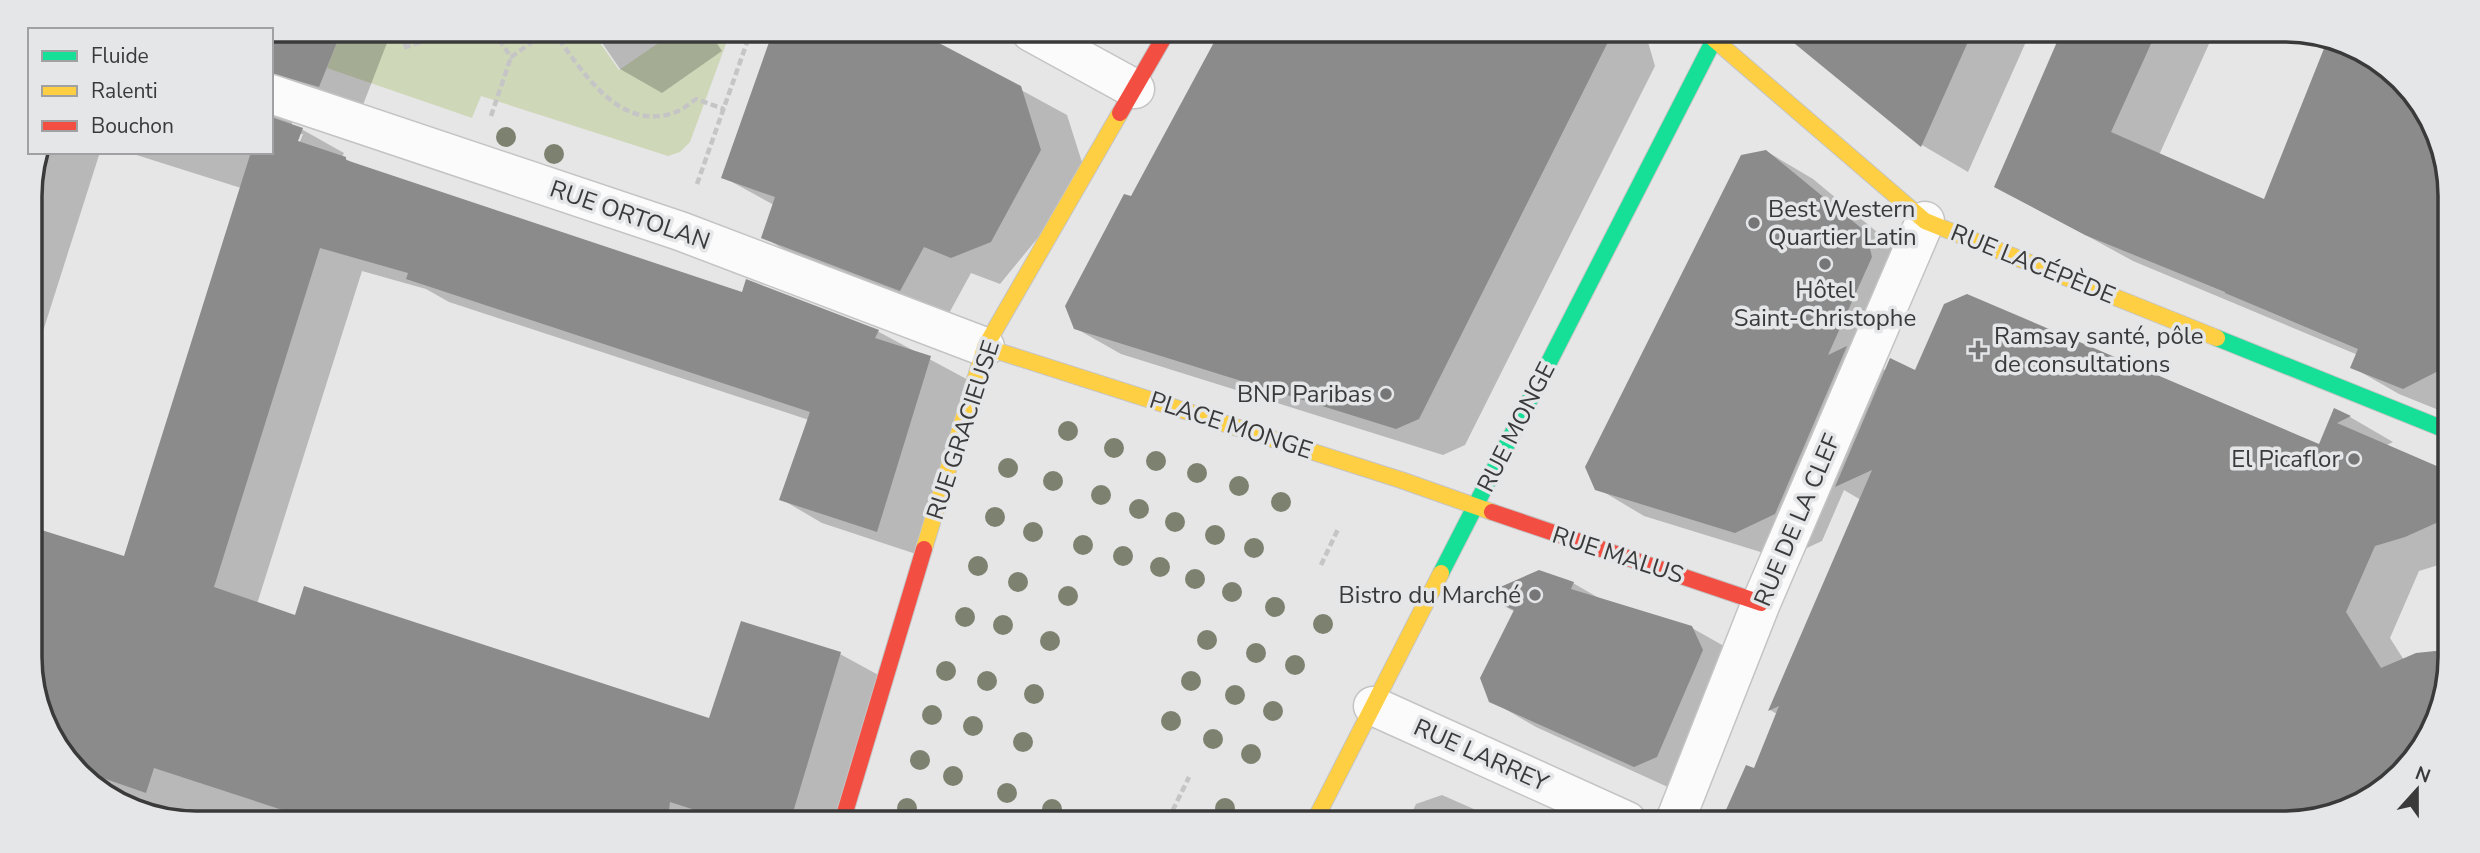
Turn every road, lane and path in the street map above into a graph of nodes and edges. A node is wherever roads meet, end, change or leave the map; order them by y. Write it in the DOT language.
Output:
graph roads {
  1 [pos="405,42"];
  2 [pos="421,42"];
  3 [pos="500,42"];
  4 [pos="534,42"];
  5 [pos="560,42"];
  6 [pos="747,42"];
  7 [pos="1049,42"];
  8 [pos="1161,42"];
  9 [pos="1710,42"];
  10 [pos="1720,42"];
  11 [pos="510,57"];
  12 [pos="1135,89"];
  13 [pos="273,95"];
  14 [pos="724,109"];
  15 [pos="475,163"];
  16 [pos="1925,221"];
  17 [pos="680,231"];
  18 [pos="985,347"];
  19 [pos="2438,427"];
  20 [pos="1475,506"];
  21 [pos="1339,527"];
  22 [pos="1321,565"];
  23 [pos="1761,603"];
  24 [pos="1373,706"];
  25 [pos="1189,777"];
  26 [pos="845,811"];
  27 [pos="1172,811"];
  28 [pos="1320,811"];
  29 [pos="1605,811"];
  30 [pos="1679,811"];
  1 -- 2 [label="path"];
  3 -- 11 [label="path"];
  4 -- 11 [label="path"];
  5 -- 14 [label="path"];
  6 -- 14 [label="path"];
  7 -- 12 [label="street"];
  8 -- 12 [label="street, RUE GRACIEUSE"];
  9 -- 20 [label="street, RUE MONGE"];
  10 -- 16 [label="street, RUE LACÉPÈDE"];
  11 -- 15 [label="path"];
  12 -- 18 [label="street, RUE GRACIEUSE"];
  13 -- 15 [label="street, RUE ORTOLAN"];
  14 -- 17 [label="path"];
  15 -- 17 [label="street, RUE ORTOLAN"];
  16 -- 19 [label="street, RUE LACÉPÈDE"];
  16 -- 23 [label="street, RUE DE LA CLEF"];
  17 -- 18 [label="street, RUE ORTOLAN"];
  18 -- 20 [label="street, PLACE MONGE"];
  18 -- 26 [label="street, RUE GRACIEUSE"];
  20 -- 23 [label="street, RUE MALUS"];
  20 -- 24 [label="street, RUE MONGE"];
  21 -- 22 [label="path"];
  23 -- 30 [label="street, RUE DE LA CLEF"];
  24 -- 28 [label="street, RUE MONGE"];
  24 -- 29 [label="street, RUE LARREY"];
  25 -- 27 [label="path"];
}
